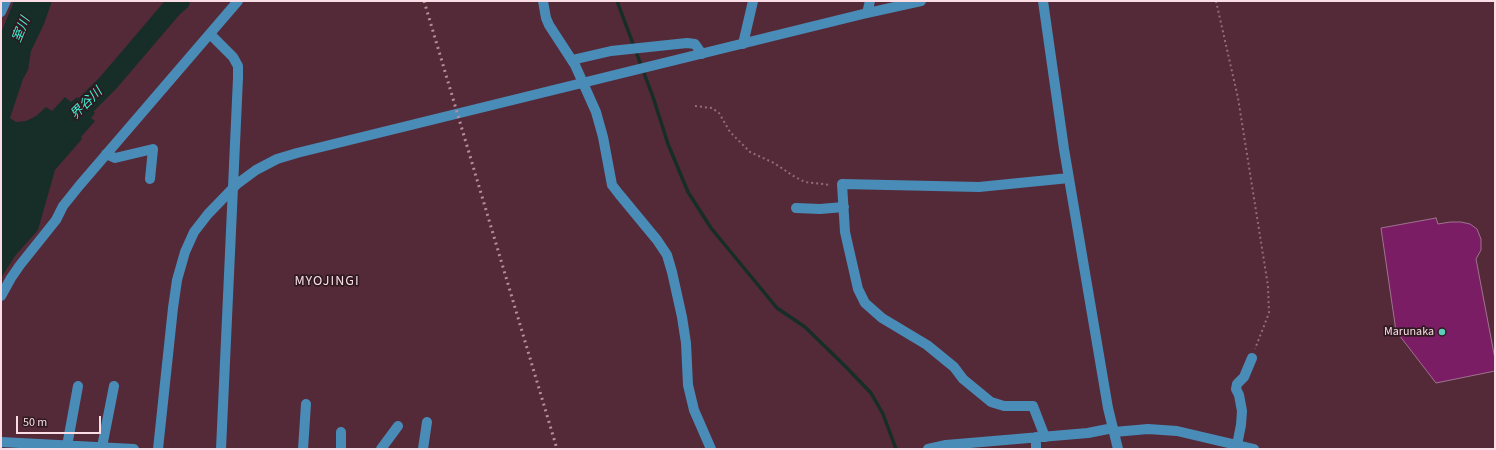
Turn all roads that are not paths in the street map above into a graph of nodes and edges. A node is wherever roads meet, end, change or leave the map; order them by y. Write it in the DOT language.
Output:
graph roads {
  1 [pos="6,1"];
  2 [pos="238,1"];
  3 [pos="544,1"];
  4 [pos="753,1"];
  5 [pos="870,1"];
  6 [pos="921,1"];
  7 [pos="1044,1"];
  8 [pos="1,12"];
  9 [pos="867,13"];
  10 [pos="210,34"];
  11 [pos="743,44"];
  12 [pos="702,54"];
  13 [pos="572,60"];
  14 [pos="106,154"];
  15 [pos="1069,178"];
  16 [pos="150,179"];
  17 [pos="844,207"];
  18 [pos="796,208"];
  19 [pos="1,296"];
  20 [pos="1252,358"];
  21 [pos="78,386"];
  22 [pos="114,386"];
  23 [pos="306,404"];
  24 [pos="428,422"];
  25 [pos="398,426"];
  26 [pos="1114,430"];
  27 [pos="341,432"];
  28 [pos="1041,437"];
  29 [pos="1,442"];
  30 [pos="1237,445"];
  31 [pos="67,446"];
  32 [pos="102,447"];
  33 [pos="118,449"];
  34 [pos="134,449"];
  35 [pos="158,449"];
  36 [pos="221,449"];
  37 [pos="303,449"];
  38 [pos="341,449"];
  39 [pos="381,449"];
  40 [pos="423,449"];
  41 [pos="711,449"];
  42 [pos="928,449"];
  43 [pos="1036,449"];
  44 [pos="1118,449"];
  45 [pos="1253,449"];
  1 -- 8 [label="street"];
  2 -- 10 [label="street"];
  3 -- 13 [label="street"];
  4 -- 11 [label="street"];
  5 -- 9 [label="street"];
  6 -- 9 [label="street"];
  7 -- 15 [label="street"];
  9 -- 11 [label="street"];
  10 -- 14 [label="street"];
  10 -- 36 [label="street"];
  11 -- 12 [label="street"];
  12 -- 13 [label="street"];
  12 -- 35 [label="street"];
  13 -- 41 [label="street"];
  14 -- 16 [label="street"];
  14 -- 19 [label="street"];
  15 -- 17 [label="street"];
  15 -- 26 [label="street"];
  17 -- 18 [label="street"];
  17 -- 28 [label="street"];
  20 -- 30 [label="street"];
  21 -- 31 [label="street"];
  22 -- 32 [label="street"];
  23 -- 37 [label="street"];
  24 -- 40 [label="street"];
  25 -- 39 [label="street"];
  26 -- 28 [label="street"];
  26 -- 30 [label="street"];
  26 -- 44 [label="street"];
  27 -- 38 [label="street"];
  28 -- 42 [label="street"];
  28 -- 43 [label="street"];
  29 -- 31 [label="street"];
  30 -- 45 [label="street"];
  31 -- 32 [label="street"];
  32 -- 33 [label="street"];
  33 -- 34 [label="street"];
}
